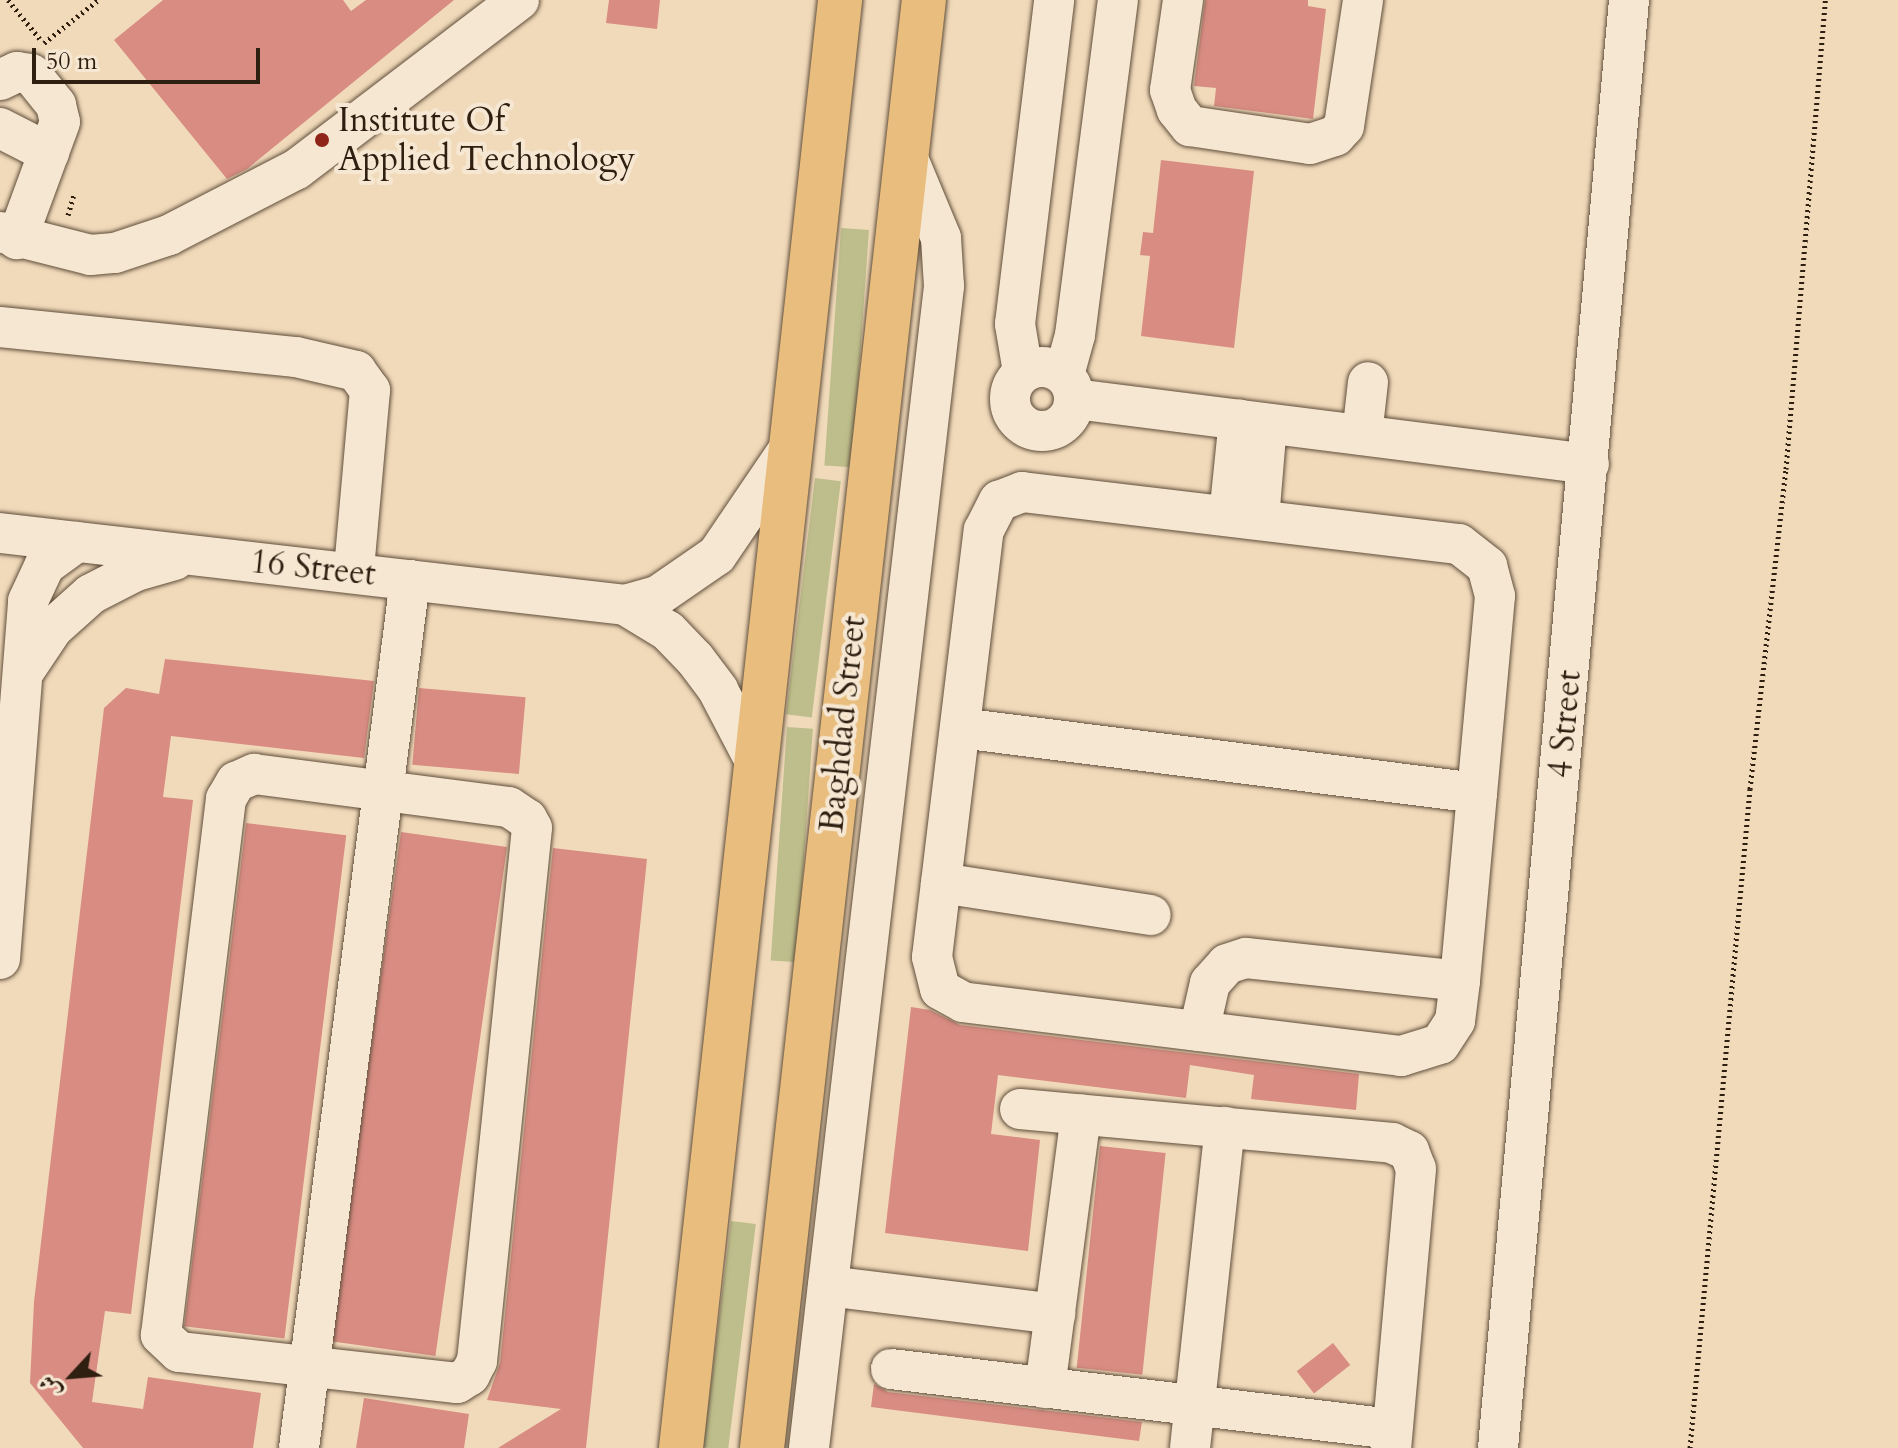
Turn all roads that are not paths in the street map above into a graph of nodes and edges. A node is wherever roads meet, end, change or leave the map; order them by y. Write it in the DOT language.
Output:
graph roads {
  1 [pos="519,0"];
  2 [pos="840,0"];
  3 [pos="924,0"];
  4 [pos="1054,0"];
  5 [pos="1118,0"];
  6 [pos="1183,0"];
  7 [pos="1363,0"];
  8 [pos="1629,0"];
  9 [pos="0,80"];
  10 [pos="0,128"];
  11 [pos="49,153"];
  12 [pos="906,154"];
  13 [pos="9,236"];
  14 [pos="0,327"];
  15 [pos="1023,372"];
  16 [pos="1368,382"];
  17 [pos="1069,387"];
  18 [pos="1253,422"];
  19 [pos="1362,435"];
  20 [pos="789,449"];
  21 [pos="1589,464"];
  22 [pos="1244,518"];
  23 [pos="0,533"];
  24 [pos="77,542"];
  25 [pos="197,556"];
  26 [pos="354,571"];
  27 [pos="410,580"];
  28 [pos="625,605"];
  29 [pos="0,615"];
  30 [pos="25,670"];
  31 [pos="960,728"];
  32 [pos="754,759"];
  33 [pos="383,791"];
  34 [pos="1477,793"];
  35 [pos="941,883"];
  36 [pos="3,909"];
  37 [pos="1151,915"];
  38 [pos="0,959"];
  39 [pos="1460,981"];
  40 [pos="1199,1031"];
  41 [pos="1020,1109"];
  42 [pos="1081,1114"];
  43 [pos="1225,1127"];
  44 [pos="828,1286"];
  45 [pos="1055,1314"];
  46 [pos="309,1367"];
  47 [pos="891,1369"];
  48 [pos="1045,1388"];
  49 [pos="1194,1406"];
  50 [pos="683,1428"];
  51 [pos="1392,1439"];
  52 [pos="299,1448"];
  53 [pos="660,1448"];
  54 [pos="762,1448"];
  55 [pos="809,1448"];
  56 [pos="1190,1448"];
  57 [pos="1498,1448"];
  1 -- 13 [label="street"];
  2 -- 20 [label="main road"];
  3 -- 12 [label="main road, Baghdad Street"];
  4 -- 15 [label="street"];
  5 -- 17 [label="street"];
  6 -- 7 [label="street"];
  8 -- 21 [label="street, 4 Street"];
  9 -- 11 [label="street"];
  10 -- 11 [label="street"];
  11 -- 13 [label="street"];
  12 -- 44 [label="street"];
  12 -- 54 [label="main road, Baghdad Street"];
  14 -- 26 [label="street"];
  15 -- 17 [label="street"];
  15 -- 17 [label="street"];
  16 -- 19 [label="street"];
  17 -- 18 [label="street"];
  18 -- 19 [label="street"];
  18 -- 22 [label="street"];
  19 -- 21 [label="street"];
  20 -- 28 [label="street, 16 Street"];
  20 -- 32 [label="main road"];
  21 -- 57 [label="street, 4 Street"];
  22 -- 31 [label="street"];
  22 -- 34 [label="street"];
  23 -- 24 [label="street, 16 Street"];
  24 -- 25 [label="street, 16 Street"];
  24 -- 30 [label="street"];
  25 -- 26 [label="street, 16 Street"];
  25 -- 30 [label="street"];
  26 -- 27 [label="street, 16 Street"];
  27 -- 28 [label="street, 16 Street"];
  27 -- 33 [label="street"];
  28 -- 32 [label="street, 16 Street"];
  29 -- 30 [label="street"];
  30 -- 36 [label="street"];
  31 -- 34 [label="street"];
  31 -- 35 [label="street"];
  32 -- 50 [label="main road"];
  33 -- 46 [label="street"];
  33 -- 46 [label="street"];
  33 -- 46 [label="street"];
  34 -- 39 [label="street"];
  35 -- 37 [label="street"];
  35 -- 40 [label="street"];
  36 -- 38 [label="street"];
  39 -- 40 [label="street"];
  39 -- 40 [label="street"];
  41 -- 42 [label="street"];
  42 -- 43 [label="street"];
  42 -- 45 [label="street"];
  43 -- 49 [label="street"];
  43 -- 51 [label="street"];
  44 -- 45 [label="street"];
  44 -- 55 [label="street"];
  45 -- 48 [label="street"];
  46 -- 52 [label="street"];
  47 -- 48 [label="street"];
  48 -- 49 [label="street"];
  49 -- 51 [label="street"];
  49 -- 56 [label="street"];
  50 -- 53 [label="street"];
}
